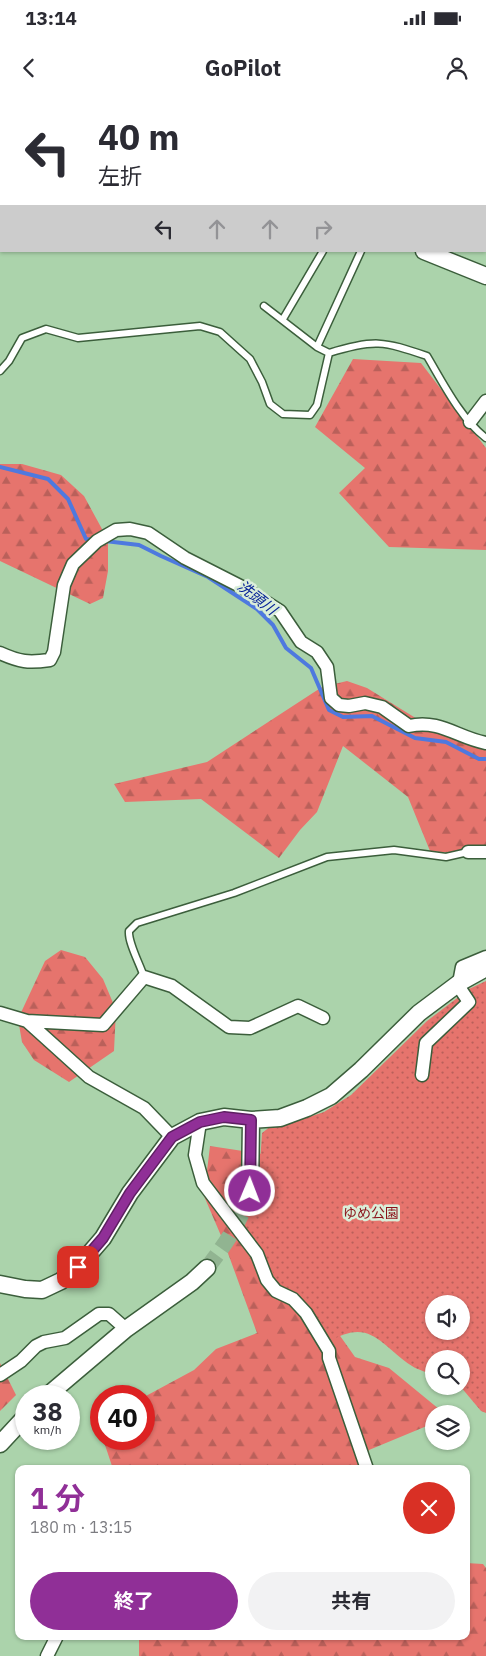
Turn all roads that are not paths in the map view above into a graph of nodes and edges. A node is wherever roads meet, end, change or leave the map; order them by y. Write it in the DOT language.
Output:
graph roads {
  1 [pos="322,252"];
  2 [pos="361,252"];
  3 [pos="426,252"];
  4 [pos="486,276"];
  5 [pos="264,306"];
  6 [pos="283,319"];
  7 [pos="317,347"];
  8 [pos="329,354"];
  9 [pos="0,371"];
  10 [pos="486,401"];
  11 [pos="470,422"];
  12 [pos="486,438"];
  13 [pos="0,653"];
  14 [pos="486,743"];
  15 [pos="468,852"];
  16 [pos="486,852"];
  17 [pos="486,957"];
  18 [pos="486,968"];
  19 [pos="144,977"];
  20 [pos="458,983"];
  21 [pos="0,1013"];
  22 [pos="323,1018"];
  23 [pos="27,1020"];
  24 [pos="422,1075"];
  25 [pos="251,1120"];
  26 [pos="200,1122"];
  27 [pos="172,1137"];
  28 [pos="250,1191"];
  29 [pos="207,1268"];
  30 [pos="0,1284"];
  31 [pos="126,1329"];
  32 [pos="0,1375"];
  33 [pos="60,1385"];
  34 [pos="15,1428"];
  35 [pos="0,1444"];
  36 [pos="365,1465"];
  37 [pos="55,1640"];
  38 [pos="47,1656"];
  1 -- 6 [label="lane"];
  2 -- 7 [label="lane"];
  3 -- 4 [label="street"];
  5 -- 6 [label="lane"];
  6 -- 7 [label="lane"];
  7 -- 8 [label="lane"];
  8 -- 9 [label="lane"];
  8 -- 11 [label="lane"];
  10 -- 11 [label="street"];
  11 -- 12 [label="lane"];
  13 -- 14 [label="street"];
  15 -- 16 [label="street"];
  15 -- 19 [label="lane"];
  17 -- 20 [label="street"];
  18 -- 20 [label="street"];
  19 -- 22 [label="street"];
  19 -- 23 [label="street"];
  20 -- 24 [label="street"];
  20 -- 25 [label="street"];
  21 -- 23 [label="street"];
  23 -- 27 [label="street"];
  25 -- 26 [label="street"];
  25 -- 28 [label="street"];
  26 -- 27 [label="street"];
  26 -- 36 [label="street"];
  27 -- 30 [label="street"];
  29 -- 31 [label="street"];
  31 -- 32 [label="street"];
  31 -- 33 [label="street"];
  34 -- 35 [label="street"];
  37 -- 38 [label="street"];
}
